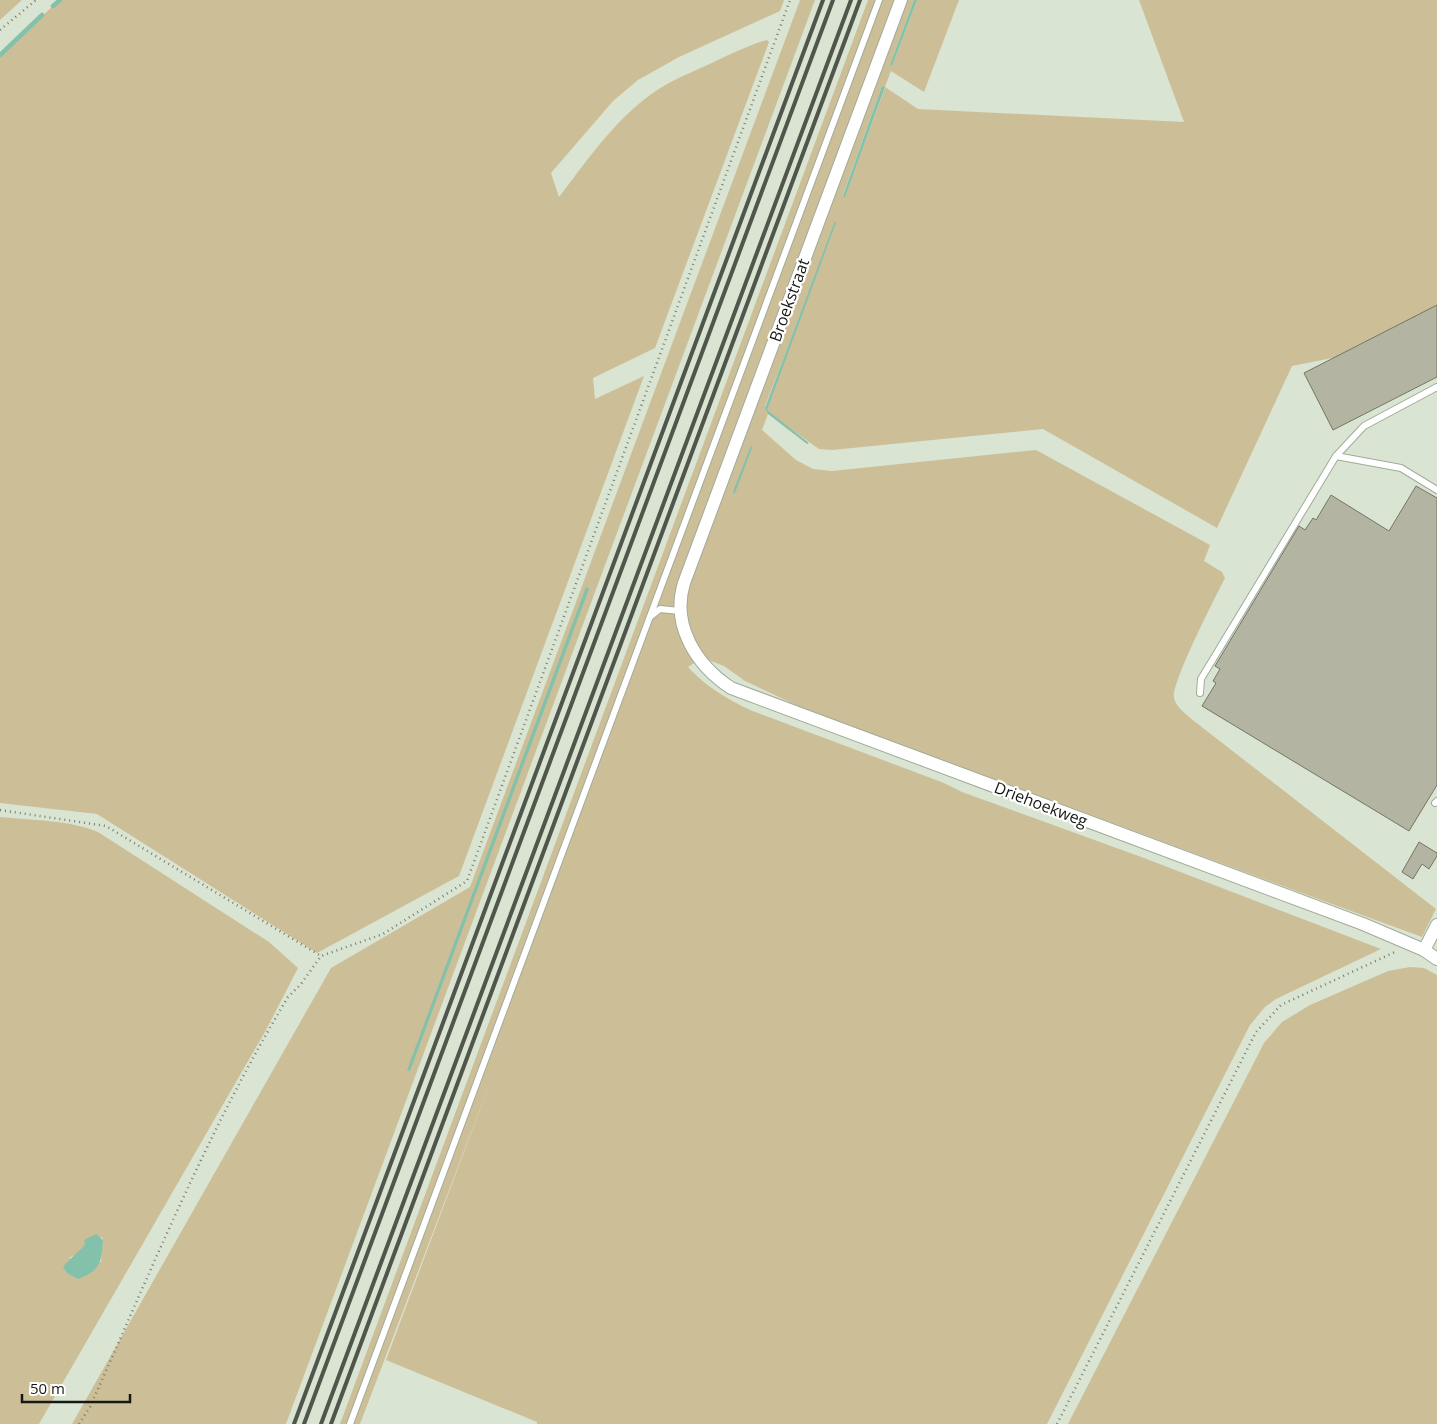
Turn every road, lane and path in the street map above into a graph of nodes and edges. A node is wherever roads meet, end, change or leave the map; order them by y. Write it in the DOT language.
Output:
graph roads {
  1 [pos="36,0"];
  2 [pos="790,0"];
  3 [pos="879,0"];
  4 [pos="901,0"];
  5 [pos="0,30"];
  6 [pos="1437,387"];
  7 [pos="1336,456"];
  8 [pos="1437,490"];
  9 [pos="680,606"];
  10 [pos="647,622"];
  11 [pos="1200,693"];
  12 [pos="0,810"];
  13 [pos="1437,925"];
  14 [pos="1399,950"];
  15 [pos="1424,950"];
  16 [pos="321,956"];
  17 [pos="1437,959"];
  18 [pos="79,1424"];
  19 [pos="350,1424"];
  20 [pos="1057,1424"];
  1 -- 5 [label="path"];
  2 -- 16 [label="path"];
  3 -- 10 [label="lane"];
  4 -- 9 [label="street, Broekstraat"];
  6 -- 7 [label="lane"];
  7 -- 8 [label="lane"];
  7 -- 11 [label="lane"];
  9 -- 10 [label="lane"];
  9 -- 15 [label="street, Driehoekweg"];
  10 -- 19 [label="lane"];
  12 -- 16 [label="path"];
  13 -- 15 [label="street"];
  14 -- 20 [label="path"];
  15 -- 17 [label="street, Driehoekweg"];
  16 -- 18 [label="path"];
}
